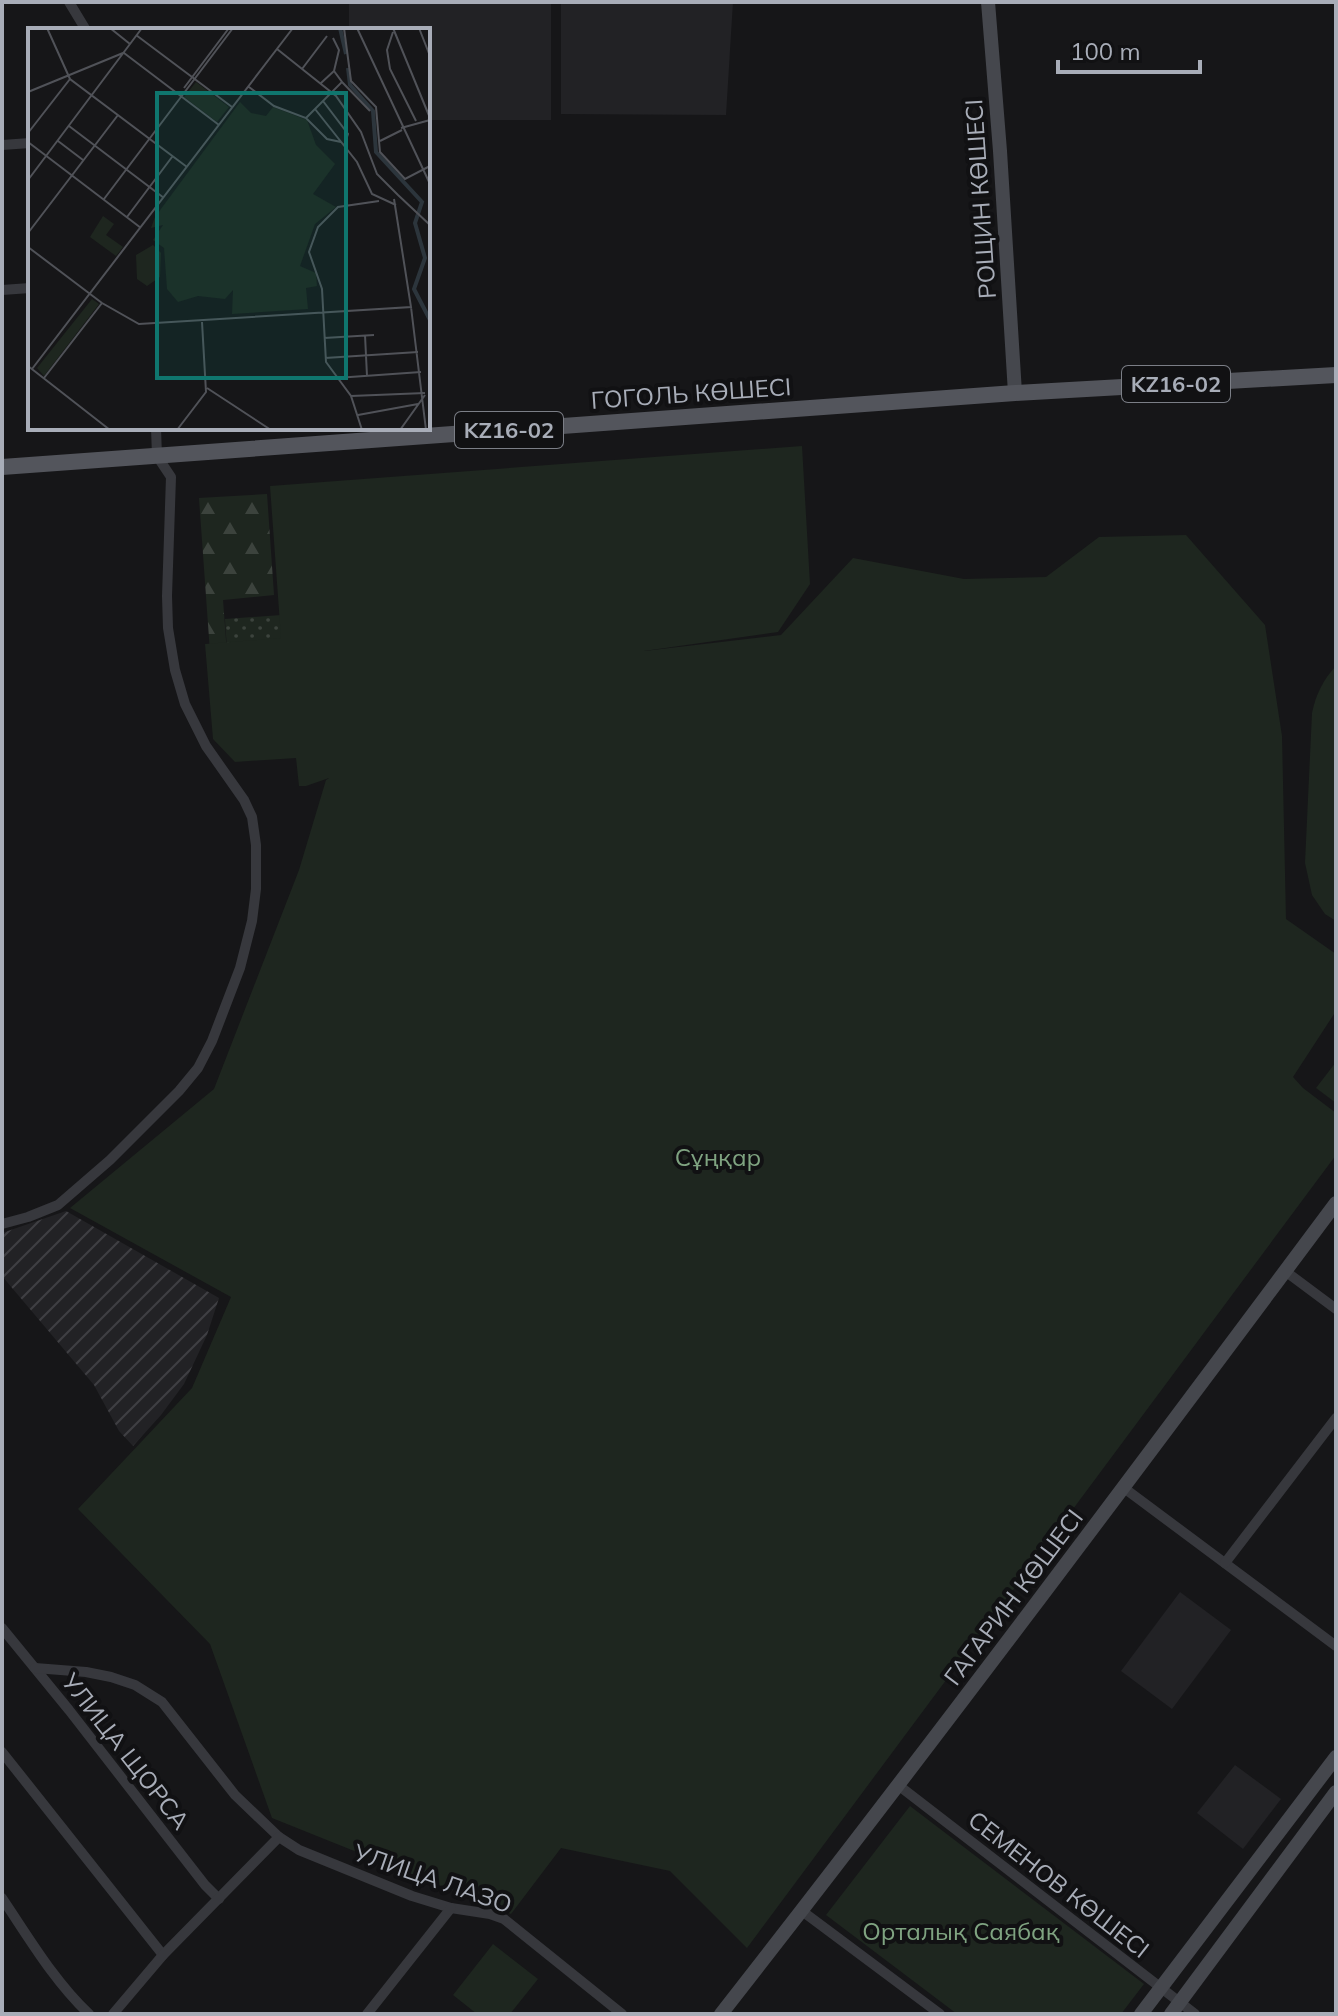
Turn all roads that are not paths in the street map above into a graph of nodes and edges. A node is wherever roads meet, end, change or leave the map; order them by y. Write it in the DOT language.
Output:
graph roads {
  1 [pos="69,2"];
  2 [pos="988,2"];
  3 [pos="85,28"];
  4 [pos="28,143"];
  5 [pos="2,145"];
  6 [pos="28,288"];
  7 [pos="2,290"];
  8 [pos="1336,375"];
  9 [pos="1015,393"];
  10 [pos="156,430"];
  11 [pos="157,456"];
  12 [pos="2,467"];
  13 [pos="1336,1203"];
  14 [pos="2,1224"];
  15 [pos="1285,1271"];
  16 [pos="1336,1309"];
  17 [pos="1336,1418"];
  18 [pos="1124,1488"];
  19 [pos="1225,1563"];
  20 [pos="2,1628"];
  21 [pos="12,1640"];
  22 [pos="1336,1646"];
  23 [pos="2,1649"];
  24 [pos="35,1668"];
  25 [pos="2,1752"];
  26 [pos="1336,1757"];
  27 [pos="898,1785"];
  28 [pos="1336,1792"];
  29 [pos="279,1837"];
  30 [pos="2,1898"];
  31 [pos="219,1899"];
  32 [pos="451,1908"];
  33 [pos="802,1911"];
  34 [pos="163,1955"];
  35 [pos="1161,1988"];
  36 [pos="1175,2008"];
  37 [pos="89,2014"];
  38 [pos="113,2014"];
  39 [pos="367,2014"];
  40 [pos="622,2014"];
  41 [pos="721,2014"];
  42 [pos="940,2014"];
  43 [pos="1141,2014"];
  44 [pos="1195,2014"];
  1 -- 3 [label="street"];
  2 -- 9 [label="street, РОЩИН КӨШЕСІ"];
  4 -- 5 [label="street"];
  6 -- 7 [label="street"];
  8 -- 9 [label="main road, ГОГОЛЬ КӨШЕСІ / KZ16-02"];
  9 -- 11 [label="main road, ГОГОЛЬ КӨШЕСІ / KZ16-02"];
  10 -- 11 [label="street"];
  11 -- 12 [label="main road, ГОГОЛЬ КӨШЕСІ / KZ16-02"];
  11 -- 14 [label="street"];
  13 -- 15 [label="street, ГАГАРИН КӨШЕСІ"];
  15 -- 16 [label="street"];
  15 -- 18 [label="street, ГАГАРИН КӨШЕСІ"];
  17 -- 19 [label="street"];
  18 -- 19 [label="street"];
  18 -- 27 [label="street, ГАГАРИН КӨШЕСІ"];
  19 -- 22 [label="street"];
  20 -- 21 [label="street, УЛИЦА ЩОРСА"];
  21 -- 23 [label="street"];
  21 -- 24 [label="street, УЛИЦА ЩОРСА"];
  24 -- 29 [label="street, УЛИЦА ЛАЗО"];
  24 -- 31 [label="street, УЛИЦА ЩОРСА"];
  25 -- 34 [label="street"];
  26 -- 35 [label="street"];
  27 -- 33 [label="street, ГАГАРИН КӨШЕСІ"];
  27 -- 35 [label="street, СЕМЕНОВ КӨШЕСІ"];
  28 -- 36 [label="street"];
  29 -- 31 [label="street"];
  29 -- 32 [label="street, УЛИЦА ЛАЗО"];
  30 -- 37 [label="street"];
  31 -- 34 [label="street"];
  32 -- 39 [label="street"];
  32 -- 40 [label="street, УЛИЦА ЛАЗО"];
  33 -- 41 [label="street, ГАГАРИН КӨШЕСІ"];
  33 -- 42 [label="street"];
  34 -- 38 [label="street"];
  35 -- 36 [label="street, СЕМЕНОВ КӨШЕСІ"];
  35 -- 43 [label="street"];
  36 -- 44 [label="street, СЕМЕНОВ КӨШЕСІ"];
}
